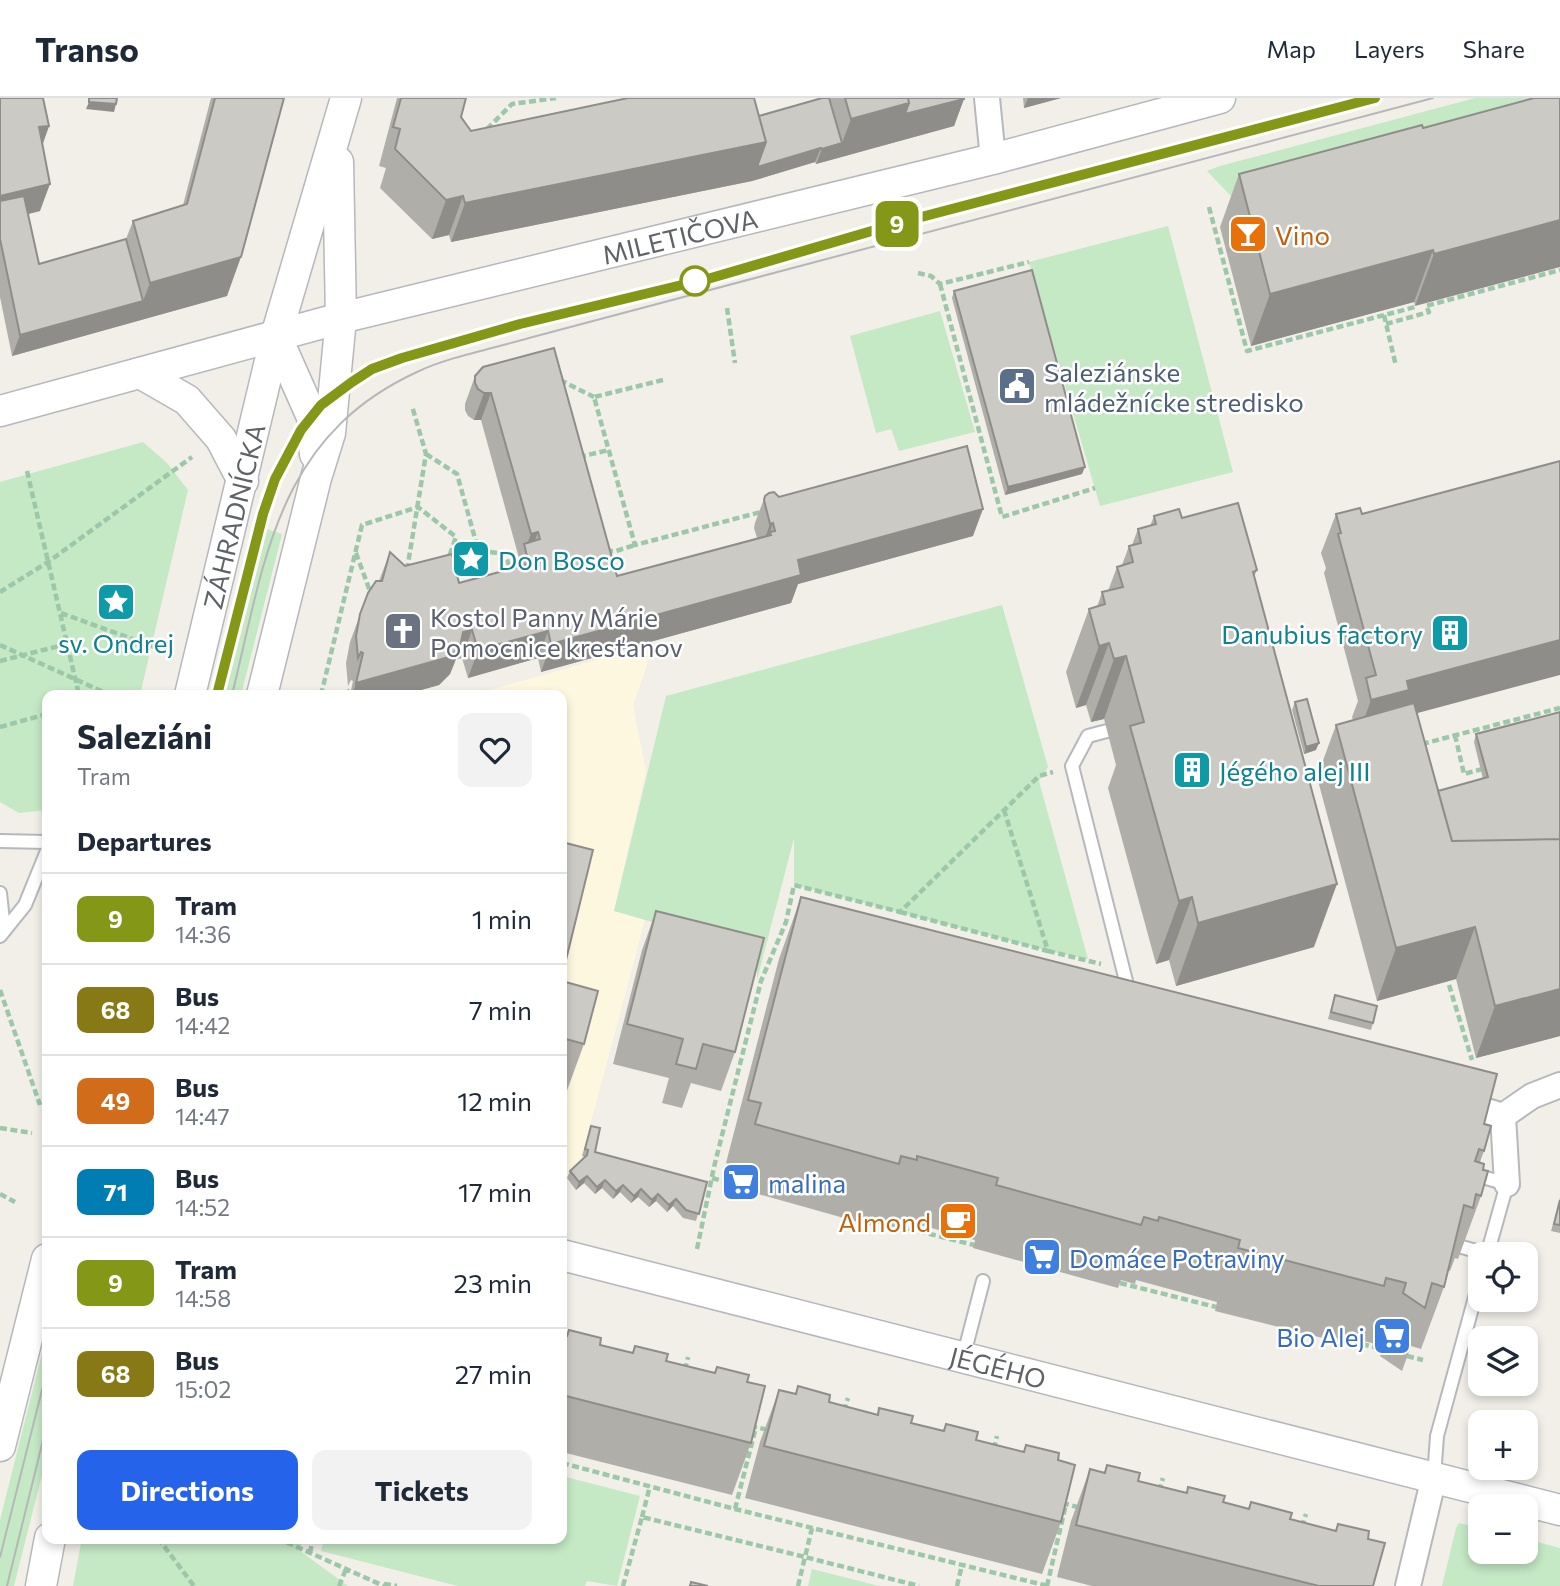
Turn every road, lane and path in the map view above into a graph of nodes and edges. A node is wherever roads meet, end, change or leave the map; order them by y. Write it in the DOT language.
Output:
graph roads {
  1 [pos="346,98"];
  2 [pos="556,98"];
  3 [pos="987,98"];
  4 [pos="1220,98"];
  5 [pos="513,101"];
  6 [pos="338,127"];
  7 [pos="484,132"];
  8 [pos="993,159"];
  9 [pos="1209,207"];
  10 [pos="1029,262"];
  11 [pos="1559,272"];
  12 [pos="918,273"];
  13 [pos="940,284"];
  14 [pos="1415,307"];
  15 [pos="727,308"];
  16 [pos="1384,315"];
  17 [pos="341,318"];
  18 [pos="1386,324"];
  19 [pos="276,336"];
  20 [pos="735,363"];
  21 [pos="1396,366"];
  22 [pos="141,373"];
  23 [pos="553,376"];
  24 [pos="663,380"];
  25 [pos="594,397"];
  26 [pos="412,406"];
  27 [pos="0,411"];
  28 [pos="609,450"];
  29 [pos="426,454"];
  30 [pos="192,457"];
  31 [pos="580,467"];
  32 [pos="27,471"];
  33 [pos="316,478"];
  34 [pos="243,481"];
  35 [pos="1095,488"];
  36 [pos="418,506"];
  37 [pos="769,510"];
  38 [pos="635,545"];
  39 [pos="356,552"];
  40 [pos="48,562"];
  41 [pos="606,562"];
  42 [pos="414,574"];
  43 [pos="514,579"];
  44 [pos="495,582"];
  45 [pos="0,592"];
  46 [pos="374,602"];
  47 [pos="60,613"];
  48 [pos="67,644"];
  49 [pos="0,645"];
  50 [pos="157,648"];
  51 [pos="23,656"];
  52 [pos="0,662"];
  53 [pos="75,678"];
  54 [pos="78,690"];
  55 [pos="100,690"];
  56 [pos="191,690"];
  57 [pos="263,690"];
  58 [pos="322,690"];
  59 [pos="1560,708"];
  60 [pos="42,715"];
  61 [pos="0,727"];
  62 [pos="1107,731"];
  63 [pos="1455,735"];
  64 [pos="1416,746"];
  65 [pos="1072,766"];
  66 [pos="1490,767"];
  67 [pos="1004,810"];
  68 [pos="0,841"];
  69 [pos="42,842"];
  70 [pos="42,862"];
  71 [pos="0,893"];
  72 [pos="900,912"];
  73 [pos="2,933"];
  74 [pos="1048,951"];
  75 [pos="1106,966"];
  76 [pos="1449,985"];
  77 [pos="0,990"];
  78 [pos="1131,1009"];
  79 [pos="1472,1060"];
  80 [pos="1560,1085"];
  81 [pos="1431,1095"];
  82 [pos="40,1105"];
  83 [pos="1503,1116"];
  84 [pos="0,1128"];
  85 [pos="32,1133"];
  86 [pos="1465,1171"];
  87 [pos="712,1178"];
  88 [pos="733,1184"];
  89 [pos="1507,1184"];
  90 [pos="0,1194"];
  91 [pos="15,1202"];
  92 [pos="878,1221"];
  93 [pos="1491,1242"];
  94 [pos="974,1245"];
  95 [pos="1462,1247"];
  96 [pos="697,1249"];
  97 [pos="1468,1249"];
  98 [pos="567,1256"];
  99 [pos="42,1279"];
  100 [pos="983,1281"];
  101 [pos="1120,1283"];
  102 [pos="1216,1307"];
  103 [pos="1471,1312"];
  104 [pos="1362,1345"];
  105 [pos="1382,1349"];
  106 [pos="1407,1356"];
  107 [pos="688,1357"];
  108 [pos="963,1357"];
  109 [pos="1423,1360"];
  110 [pos="682,1383"];
  111 [pos="848,1398"];
  112 [pos="842,1422"];
  113 [pos="743,1424"];
  114 [pos="756,1427"];
  115 [pos="769,1430"];
  116 [pos="997,1436"];
  117 [pos="0,1446"];
  118 [pos="992,1460"];
  119 [pos="567,1464"];
  120 [pos="1434,1477"];
  121 [pos="1163,1478"];
  122 [pos="650,1486"];
  123 [pos="1053,1501"];
  124 [pos="1156,1502"];
  125 [pos="1066,1504"];
  126 [pos="735,1508"];
  127 [pos="1090,1510"];
  128 [pos="1560,1510"];
  129 [pos="1306,1514"];
  130 [pos="642,1517"];
  131 [pos="812,1528"];
  132 [pos="1300,1538"];
  133 [pos="49,1544"];
  134 [pos="162,1544"];
  135 [pos="290,1544"];
  136 [pos="312,1544"];
  137 [pos="310,1553"];
  138 [pos="805,1557"];
  139 [pos="962,1565"];
  140 [pos="346,1569"];
  141 [pos="384,1585"];
  142 [pos="41,1586"];
  143 [pos="194,1586"];
  144 [pos="339,1586"];
  145 [pos="397,1586"];
  146 [pos="623,1586"];
  147 [pos="798,1586"];
  148 [pos="919,1586"];
  149 [pos="957,1586"];
  150 [pos="1048,1586"];
  151 [pos="1408,1586"];
  1 -- 6 [label="street, ZÁHRADNÍCKA"];
  2 -- 5 [label="path"];
  3 -- 8 [label="street"];
  4 -- 8 [label="street, MILETIČOVA"];
  5 -- 7 [label="path"];
  6 -- 17 [label="street, ZÁHRADNÍCKA"];
  6 -- 19 [label="street, ZÁHRADNÍCKA"];
  8 -- 17 [label="street, MILETIČOVA"];
  9 -- 16 [label="path"];
  10 -- 13 [label="path"];
  11 -- 18 [label="path"];
  12 -- 13 [label="path"];
  13 -- 35 [label="path"];
  14 -- 16 [label="path"];
  15 -- 20 [label="path"];
  16 -- 18 [label="path"];
  17 -- 19 [label="street, MILETIČOVA"];
  17 -- 33 [label="street, ZÁHRADNÍCKA"];
  18 -- 21 [label="path"];
  19 -- 22 [label="street, MILETIČOVA"];
  19 -- 33 [label="street, ZÁHRADNÍCKA"];
  19 -- 34 [label="street, ZÁHRADNÍCKA"];
  22 -- 27 [label="street, MILETIČOVA"];
  22 -- 34 [label="street"];
  23 -- 25 [label="path"];
  24 -- 25 [label="path"];
  25 -- 28 [label="path"];
  26 -- 29 [label="path"];
  28 -- 31 [label="path"];
  28 -- 38 [label="path"];
  29 -- 36 [label="path"];
  29 -- 43 [label="path"];
  30 -- 40 [label="path"];
  32 -- 40 [label="path"];
  33 -- 57 [label="street, ZÁHRADNÍCKA"];
  34 -- 56 [label="street, ZÁHRADNÍCKA"];
  36 -- 39 [label="path"];
  36 -- 42 [label="path"];
  36 -- 44 [label="path"];
  37 -- 38 [label="path"];
  38 -- 41 [label="path"];
  39 -- 46 [label="path"];
  39 -- 58 [label="path"];
  40 -- 45 [label="path"];
  40 -- 47 [label="path"];
  47 -- 48 [label="path"];
  47 -- 50 [label="path"];
  48 -- 51 [label="path"];
  48 -- 53 [label="path"];
  49 -- 51 [label="path"];
  51 -- 52 [label="path"];
  51 -- 53 [label="path"];
  53 -- 54 [label="path"];
  53 -- 55 [label="path"];
  59 -- 63 [label="path"];
  60 -- 61 [label="path"];
  62 -- 65 [label="lane"];
  63 -- 64 [label="path"];
  63 -- 66 [label="path"];
  65 -- 67 [label="path"];
  65 -- 78 [label="lane"];
  67 -- 72 [label="path"];
  67 -- 74 [label="path"];
  68 -- 69 [label="lane"];
  70 -- 73 [label="lane"];
  71 -- 73 [label="lane"];
  72 -- 74 [label="path"];
  72 -- 87 [label="path"];
  74 -- 75 [label="path"];
  76 -- 79 [label="path"];
  77 -- 82 [label="path"];
  80 -- 83 [label="street"];
  81 -- 83 [label="street"];
  83 -- 89 [label="street"];
  84 -- 85 [label="path"];
  86 -- 89 [label="lane"];
  87 -- 88 [label="path"];
  87 -- 96 [label="path"];
  89 -- 93 [label="lane"];
  90 -- 91 [label="path"];
  92 -- 94 [label="path"];
  95 -- 97 [label="lane"];
  98 -- 108 [label="street, JÉGÉHO"];
  99 -- 117 [label="street"];
  100 -- 108 [label="lane"];
  101 -- 102 [label="path"];
  103 -- 120 [label="lane"];
  104 -- 105 [label="path"];
  106 -- 109 [label="path"];
  107 -- 110 [label="path"];
  108 -- 120 [label="street, JÉGÉHO"];
  111 -- 112 [label="path"];
  113 -- 114 [label="path"];
  114 -- 115 [label="path"];
  114 -- 126 [label="path"];
  116 -- 118 [label="path"];
  119 -- 122 [label="path"];
  120 -- 128 [label="street, JÉGÉHO"];
  120 -- 151 [label="street"];
  121 -- 124 [label="path"];
  122 -- 126 [label="path"];
  122 -- 130 [label="path"];
  123 -- 125 [label="path"];
  125 -- 127 [label="path"];
  125 -- 150 [label="path"];
  126 -- 131 [label="path"];
  129 -- 132 [label="path"];
  130 -- 138 [label="path"];
  130 -- 146 [label="path"];
  131 -- 138 [label="path"];
  131 -- 139 [label="path"];
  133 -- 142 [label="street"];
  134 -- 143 [label="path"];
  135 -- 137 [label="path"];
  136 -- 137 [label="path"];
  137 -- 140 [label="path"];
  138 -- 147 [label="path"];
  138 -- 148 [label="path"];
  139 -- 149 [label="path"];
  139 -- 150 [label="path"];
  140 -- 141 [label="path"];
  140 -- 144 [label="path"];
  141 -- 145 [label="path"];
}
